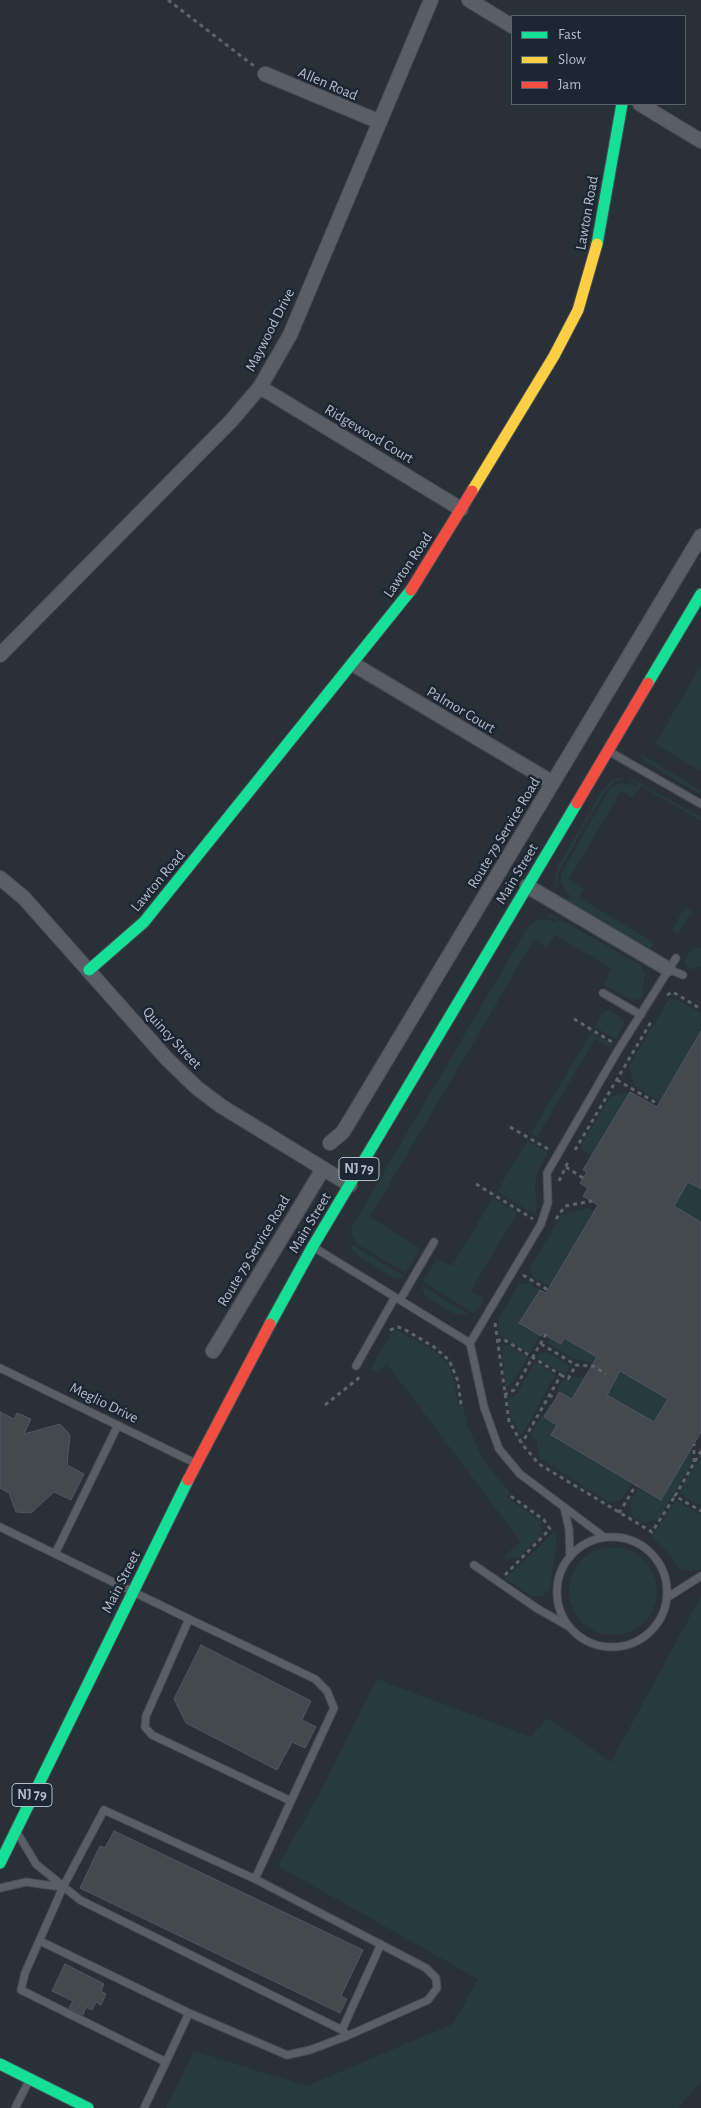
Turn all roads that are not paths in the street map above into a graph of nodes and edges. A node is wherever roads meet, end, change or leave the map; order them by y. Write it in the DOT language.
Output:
graph roads {
  1 [pos="431,0"];
  2 [pos="469,0"];
  3 [pos="511,25"];
  4 [pos="264,74"];
  5 [pos="622,105"];
  6 [pos="642,105"];
  7 [pos="380,122"];
  8 [pos="701,141"];
  9 [pos="260,387"];
  10 [pos="461,509"];
  11 [pos="701,536"];
  12 [pos="701,594"];
  13 [pos="0,655"];
  14 [pos="353,664"];
  15 [pos="608,750"];
  16 [pos="552,783"];
  17 [pos="701,804"];
  18 [pos="0,878"];
  19 [pos="527,886"];
  20 [pos="672,964"];
  21 [pos="89,970"];
  22 [pos="683,975"];
  23 [pos="603,993"];
  24 [pos="641,1015"];
  25 [pos="330,1144"];
  26 [pos="323,1169"];
  27 [pos="350,1185"];
  28 [pos="434,1242"];
  29 [pos="313,1246"];
  30 [pos="398,1298"];
  31 [pos="470,1343"];
  32 [pos="213,1351"];
  33 [pos="356,1366"];
  34 [pos="0,1368"];
  35 [pos="118,1425"];
  36 [pos="195,1464"];
  37 [pos="564,1506"];
  38 [pos="0,1528"];
  39 [pos="604,1537"];
  40 [pos="55,1554"];
  41 [pos="570,1557"];
  42 [pos="474,1565"];
  43 [pos="701,1576"];
  44 [pos="132,1592"];
  45 [pos="668,1597"];
  46 [pos="189,1619"];
  47 [pos="570,1627"];
  48 [pos="291,1801"];
  49 [pos="16,1829"];
  50 [pos="0,1863"];
  51 [pos="255,1879"];
  52 [pos="63,1887"];
  53 [pos="0,1888"];
  54 [pos="40,1942"];
  55 [pos="381,1944"];
  56 [pos="189,2013"];
  57 [pos="344,2033"];
  58 [pos="166,2062"];
  59 [pos="0,2064"];
  60 [pos="30,2079"];
  61 [pos="15,2108"];
  62 [pos="88,2108"];
  63 [pos="144,2108"];
  1 -- 7 [label="street, Maywood Drive"];
  2 -- 3 [label="street"];
  4 -- 7 [label="street, Allen Road"];
  5 -- 10 [label="main road, Lawton Road"];
  6 -- 8 [label="street"];
  7 -- 9 [label="street, Maywood Drive"];
  9 -- 10 [label="street, Ridgewood Court"];
  9 -- 13 [label="street, Maywood Drive"];
  10 -- 14 [label="main road, Lawton Road"];
  11 -- 16 [label="street, Route 79 Service Road"];
  12 -- 15 [label="main road, Main Street / NJ 79"];
  14 -- 16 [label="street, Palmor Court"];
  14 -- 21 [label="main road, Lawton Road"];
  15 -- 17 [label="lane"];
  15 -- 19 [label="main road, Main Street / NJ 79"];
  16 -- 25 [label="street, Route 79 Service Road"];
  18 -- 21 [label="street, Quincy Street"];
  19 -- 20 [label="street"];
  19 -- 27 [label="main road, Main Street / NJ 79"];
  20 -- 22 [label="lane"];
  20 -- 24 [label="lane"];
  21 -- 26 [label="street, Quincy Street"];
  23 -- 24 [label="lane"];
  24 -- 31 [label="lane"];
  26 -- 27 [label="street, Quincy Street"];
  26 -- 32 [label="street, Route 79 Service Road"];
  27 -- 29 [label="main road, Main Street / NJ 79"];
  28 -- 30 [label="lane"];
  29 -- 30 [label="lane"];
  29 -- 36 [label="main road, Main Street / NJ 79"];
  30 -- 31 [label="lane"];
  30 -- 33 [label="lane"];
  31 -- 37 [label="lane"];
  34 -- 35 [label="lane, Meglio Drive"];
  35 -- 36 [label="lane, Meglio Drive"];
  35 -- 40 [label="lane"];
  36 -- 44 [label="main road, Main Street / NJ 79"];
  37 -- 39 [label="lane"];
  37 -- 41 [label="lane"];
  38 -- 40 [label="lane"];
  39 -- 41 [label="lane"];
  39 -- 45 [label="lane"];
  40 -- 44 [label="lane"];
  41 -- 47 [label="lane"];
  42 -- 47 [label="lane"];
  43 -- 45 [label="lane"];
  44 -- 46 [label="lane"];
  44 -- 49 [label="main road, Main Street / NJ 79"];
  45 -- 47 [label="lane"];
  46 -- 48 [label="lane"];
  46 -- 48 [label="lane"];
  48 -- 51 [label="lane"];
  49 -- 50 [label="main road, Main Street / NJ 79"];
  49 -- 52 [label="lane"];
  51 -- 52 [label="lane"];
  51 -- 55 [label="lane"];
  52 -- 53 [label="lane"];
  52 -- 54 [label="lane"];
  52 -- 57 [label="lane"];
  54 -- 56 [label="lane"];
  54 -- 58 [label="lane"];
  55 -- 57 [label="lane"];
  55 -- 57 [label="lane"];
  56 -- 57 [label="lane"];
  56 -- 58 [label="lane"];
  58 -- 63 [label="lane"];
  59 -- 60 [label="main road"];
  60 -- 61 [label="lane"];
  60 -- 62 [label="main road"];
}
